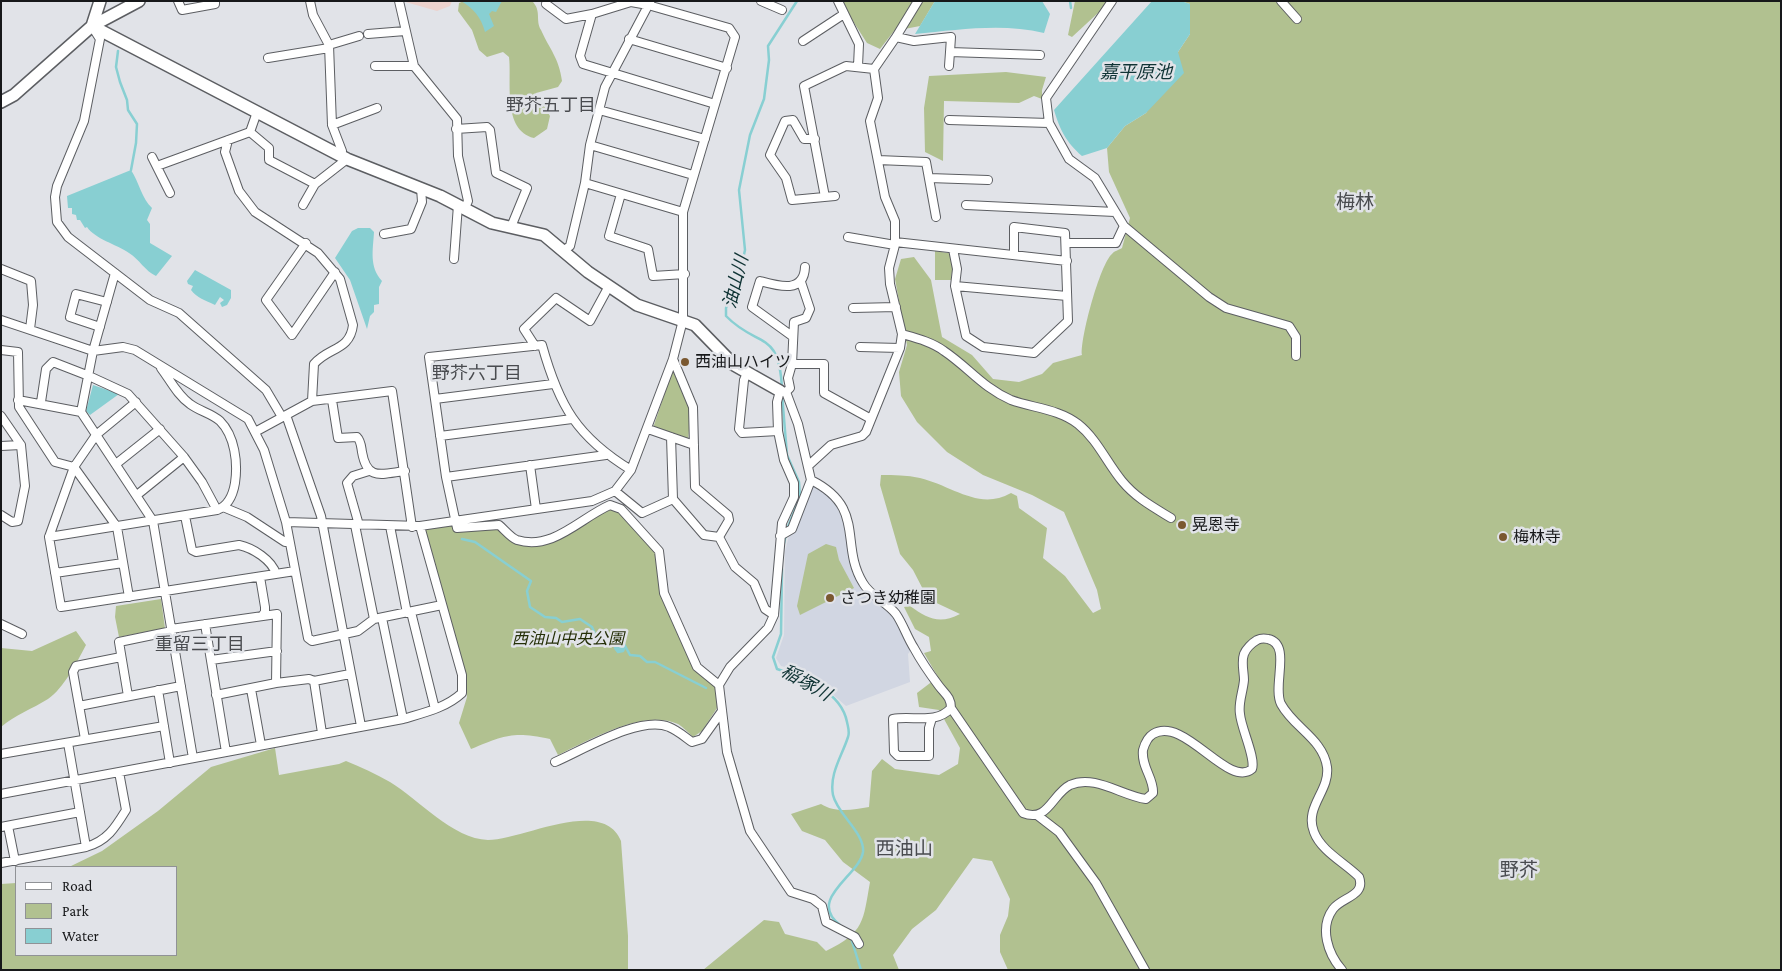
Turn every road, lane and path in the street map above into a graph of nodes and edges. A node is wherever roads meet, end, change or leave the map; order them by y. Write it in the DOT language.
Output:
graph roads {
  1 [pos="100,1"];
  2 [pos="139,1"];
  3 [pos="178,1"];
  4 [pos="215,1"];
  5 [pos="310,1"];
  6 [pos="399,1"];
  7 [pos="761,1"];
  8 [pos="838,1"];
  9 [pos="918,1"];
  10 [pos="1112,1"];
  11 [pos="1281,1"];
  12 [pos="649,3"];
  13 [pos="546,4"];
  14 [pos="782,10"];
  15 [pos="592,14"];
  16 [pos="844,14"];
  17 [pos="1297,19"];
  18 [pos="92,26"];
  19 [pos="406,31"];
  20 [pos="368,34"];
  21 [pos="359,36"];
  22 [pos="896,37"];
  23 [pos="629,39"];
  24 [pos="803,41"];
  25 [pos="329,46"];
  26 [pos="950,52"];
  27 [pos="1040,56"];
  28 [pos="268,58"];
  29 [pos="375,66"];
  30 [pos="414,66"];
  31 [pos="858,66"];
  32 [pos="949,66"];
  33 [pos="727,68"];
  34 [pos="874,69"];
  35 [pos="610,74"];
  36 [pos="1,102"];
  37 [pos="715,104"];
  38 [pos="377,108"];
  39 [pos="599,110"];
  40 [pos="257,112"];
  41 [pos="949,120"];
  42 [pos="1049,123"];
  43 [pos="332,125"];
  44 [pos="456,129"];
  45 [pos="250,132"];
  46 [pos="705,139"];
  47 [pos="815,139"];
  48 [pos="228,140"];
  49 [pos="590,145"];
  50 [pos="152,157"];
  51 [pos="343,157"];
  52 [pos="878,160"];
  53 [pos="157,166"];
  54 [pos="693,175"];
  55 [pos="929,178"];
  56 [pos="988,180"];
  57 [pos="585,183"];
  58 [pos="315,184"];
  59 [pos="421,188"];
  60 [pos="170,193"];
  61 [pos="621,194"];
  62 [pos="835,196"];
  63 [pos="825,197"];
  64 [pos="302,205"];
  65 [pos="966,205"];
  66 [pos="461,206"];
  67 [pos="683,212"];
  68 [pos="1115,212"];
  69 [pos="936,217"];
  70 [pos="1124,226"];
  71 [pos="511,228"];
  72 [pos="384,234"];
  73 [pos="848,236"];
  74 [pos="306,243"];
  75 [pos="895,243"];
  76 [pos="1066,243"];
  77 [pos="953,249"];
  78 [pos="564,250"];
  79 [pos="1014,255"];
  80 [pos="454,259"];
  81 [pos="1066,261"];
  82 [pos="804,267"];
  83 [pos="1,269"];
  84 [pos="335,272"];
  85 [pos="115,273"];
  86 [pos="684,274"];
  87 [pos="801,282"];
  88 [pos="609,286"];
  89 [pos="955,286"];
  90 [pos="1067,296"];
  91 [pos="107,302"];
  92 [pos="896,307"];
  93 [pos="853,308"];
  94 [pos="1,320"];
  95 [pos="683,320"];
  96 [pos="100,327"];
  97 [pos="30,329"];
  98 [pos="902,334"];
  99 [pos="792,336"];
  100 [pos="535,346"];
  101 [pos="860,347"];
  102 [pos="900,348"];
  103 [pos="1,350"];
  104 [pos="93,351"];
  105 [pos="1296,356"];
  106 [pos="673,359"];
  107 [pos="792,364"];
  108 [pos="159,366"];
  109 [pos="747,373"];
  110 [pos="89,376"];
  111 [pos="553,384"];
  112 [pos="783,392"];
  113 [pos="18,400"];
  114 [pos="332,400"];
  115 [pos="435,400"];
  116 [pos="41,402"];
  117 [pos="136,402"];
  118 [pos="312,402"];
  119 [pos="81,412"];
  120 [pos="1,416"];
  121 [pos="284,416"];
  122 [pos="572,419"];
  123 [pos="871,420"];
  124 [pos="160,429"];
  125 [pos="648,429"];
  126 [pos="778,431"];
  127 [pos="255,432"];
  128 [pos="96,435"];
  129 [pos="440,436"];
  130 [pos="671,437"];
  131 [pos="21,445"];
  132 [pos="694,445"];
  133 [pos="1,446"];
  134 [pos="606,455"];
  135 [pos="184,457"];
  136 [pos="116,464"];
  137 [pos="530,465"];
  138 [pos="808,466"];
  139 [pos="74,467"];
  140 [pos="631,470"];
  141 [pos="369,471"];
  142 [pos="405,471"];
  143 [pos="446,477"];
  144 [pos="811,480"];
  145 [pos="614,492"];
  146 [pos="137,495"];
  147 [pos="673,499"];
  148 [pos="220,509"];
  149 [pos="536,509"];
  150 [pos="1,515"];
  151 [pos="185,516"];
  152 [pos="1171,518"];
  153 [pos="152,521"];
  154 [pos="286,522"];
  155 [pos="455,522"];
  156 [pos="321,523"];
  157 [pos="357,525"];
  158 [pos="390,526"];
  159 [pos="117,527"];
  160 [pos="416,527"];
  161 [pos="780,536"];
  162 [pos="49,537"];
  163 [pos="719,537"];
  164 [pos="289,542"];
  165 [pos="123,563"];
  166 [pos="295,572"];
  167 [pos="55,573"];
  168 [pos="276,574"];
  169 [pos="260,577"];
  170 [pos="164,592"];
  171 [pos="129,597"];
  172 [pos="442,605"];
  173 [pos="409,612"];
  174 [pos="774,615"];
  175 [pos="262,616"];
  176 [pos="378,618"];
  177 [pos="1,624"];
  178 [pos="205,624"];
  179 [pos="172,630"];
  180 [pos="22,634"];
  181 [pos="342,635"];
  182 [pos="277,651"];
  183 [pos="121,657"];
  184 [pos="211,660"];
  185 [pos="350,674"];
  186 [pos="314,681"];
  187 [pos="276,684"];
  188 [pos="719,685"];
  189 [pos="181,686"];
  190 [pos="251,689"];
  191 [pos="158,690"];
  192 [pos="216,695"];
  193 [pos="128,696"];
  194 [pos="79,706"];
  195 [pos="951,708"];
  196 [pos="435,709"];
  197 [pos="722,711"];
  198 [pos="932,718"];
  199 [pos="402,719"];
  200 [pos="164,726"];
  201 [pos="361,726"];
  202 [pos="322,733"];
  203 [pos="85,739"];
  204 [pos="68,743"];
  205 [pos="261,745"];
  206 [pos="226,752"];
  207 [pos="1,754"];
  208 [pos="193,758"];
  209 [pos="170,762"];
  210 [pos="555,762"];
  211 [pos="119,772"];
  212 [pos="75,780"];
  213 [pos="1,794"];
  214 [pos="80,812"];
  215 [pos="1037,815"];
  216 [pos="5,827"];
  217 [pos="86,847"];
  218 [pos="15,861"];
  219 [pos="1,863"];
  220 [pos="857,941"];
  221 [pos="1145,970"];
  222 [pos="1342,970"];
  1 -- 18 [label="street"];
  2 -- 18 [label="street"];
  3 -- 4 [label="street"];
  5 -- 25 [label="street"];
  6 -- 19 [label="street"];
  7 -- 14 [label="street"];
  8 -- 16 [label="street"];
  9 -- 22 [label="street"];
  10 -- 42 [label="street"];
  11 -- 17 [label="street"];
  12 -- 15 [label="street"];
  12 -- 23 [label="street"];
  12 -- 33 [label="street"];
  13 -- 15 [label="street"];
  15 -- 35 [label="street"];
  16 -- 24 [label="street"];
  16 -- 31 [label="street"];
  18 -- 36 [label="street"];
  18 -- 40 [label="street"];
  18 -- 85 [label="street"];
  19 -- 20 [label="street"];
  19 -- 30 [label="street"];
  21 -- 25 [label="street"];
  22 -- 26 [label="street"];
  22 -- 34 [label="street"];
  23 -- 33 [label="street"];
  23 -- 35 [label="street"];
  25 -- 28 [label="street"];
  25 -- 43 [label="street"];
  26 -- 27 [label="street"];
  26 -- 32 [label="street"];
  29 -- 30 [label="street"];
  30 -- 44 [label="street"];
  31 -- 34 [label="street"];
  31 -- 47 [label="street"];
  33 -- 37 [label="street"];
  34 -- 52 [label="street"];
  35 -- 37 [label="street"];
  35 -- 39 [label="street"];
  37 -- 46 [label="street"];
  38 -- 43 [label="street"];
  39 -- 46 [label="street"];
  39 -- 49 [label="street"];
  40 -- 45 [label="street"];
  40 -- 51 [label="street"];
  41 -- 42 [label="street"];
  42 -- 68 [label="street"];
  43 -- 51 [label="street"];
  44 -- 66 [label="street"];
  44 -- 71 [label="street"];
  45 -- 48 [label="street"];
  45 -- 58 [label="street"];
  46 -- 54 [label="street"];
  47 -- 63 [label="street"];
  47 -- 63 [label="street"];
  48 -- 53 [label="street"];
  48 -- 74 [label="street"];
  49 -- 54 [label="street"];
  49 -- 57 [label="street"];
  50 -- 53 [label="street"];
  51 -- 58 [label="street"];
  51 -- 59 [label="street"];
  52 -- 55 [label="street"];
  52 -- 75 [label="street"];
  53 -- 60 [label="street"];
  54 -- 67 [label="street"];
  55 -- 56 [label="street"];
  55 -- 69 [label="street"];
  57 -- 61 [label="street"];
  57 -- 78 [label="street"];
  58 -- 64 [label="street"];
  59 -- 66 [label="street"];
  59 -- 72 [label="street"];
  61 -- 67 [label="street"];
  61 -- 86 [label="street"];
  62 -- 63 [label="street"];
  65 -- 68 [label="street"];
  66 -- 71 [label="street"];
  66 -- 80 [label="street"];
  67 -- 86 [label="street"];
  68 -- 70 [label="street"];
  70 -- 76 [label="street"];
  70 -- 105 [label="street"];
  71 -- 78 [label="street"];
  73 -- 75 [label="street"];
  74 -- 84 [label="street"];
  74 -- 84 [label="street"];
  75 -- 77 [label="street"];
  75 -- 92 [label="street"];
  76 -- 79 [label="street"];
  76 -- 81 [label="street"];
  77 -- 79 [label="street"];
  77 -- 89 [label="street"];
  78 -- 88 [label="street"];
  79 -- 81 [label="street"];
  81 -- 90 [label="street"];
  82 -- 87 [label="street"];
  83 -- 97 [label="street"];
  84 -- 118 [label="street"];
  85 -- 91 [label="street"];
  85 -- 121 [label="street"];
  86 -- 95 [label="street"];
  87 -- 99 [label="street"];
  87 -- 99 [label="street"];
  88 -- 95 [label="street"];
  88 -- 100 [label="street"];
  89 -- 90 [label="street"];
  89 -- 90 [label="street"];
  91 -- 96 [label="street"];
  91 -- 96 [label="street"];
  92 -- 93 [label="street"];
  92 -- 98 [label="street"];
  94 -- 97 [label="street"];
  95 -- 106 [label="street"];
  95 -- 109 [label="street"];
  96 -- 104 [label="street"];
  97 -- 104 [label="street"];
  98 -- 102 [label="street"];
  98 -- 152 [label="street"];
  99 -- 107 [label="street"];
  100 -- 111 [label="street"];
  100 -- 115 [label="street"];
  101 -- 102 [label="street"];
  102 -- 123 [label="street"];
  103 -- 113 [label="street"];
  104 -- 108 [label="street"];
  104 -- 110 [label="street"];
  106 -- 125 [label="street"];
  106 -- 132 [label="street"];
  107 -- 112 [label="street"];
  107 -- 123 [label="street"];
  108 -- 127 [label="street"];
  108 -- 148 [label="street"];
  109 -- 112 [label="street"];
  109 -- 126 [label="street"];
  110 -- 116 [label="street"];
  110 -- 117 [label="street"];
  110 -- 119 [label="street"];
  111 -- 115 [label="street"];
  111 -- 122 [label="street"];
  112 -- 126 [label="street"];
  112 -- 138 [label="street"];
  113 -- 116 [label="street"];
  113 -- 139 [label="street"];
  114 -- 118 [label="street"];
  114 -- 141 [label="street"];
  114 -- 142 [label="street"];
  115 -- 129 [label="street"];
  116 -- 119 [label="street"];
  117 -- 124 [label="street"];
  117 -- 128 [label="street"];
  118 -- 121 [label="street"];
  119 -- 128 [label="street"];
  120 -- 131 [label="street"];
  121 -- 127 [label="street"];
  121 -- 156 [label="street"];
  122 -- 129 [label="street"];
  122 -- 134 [label="street"];
  123 -- 138 [label="street"];
  124 -- 135 [label="street"];
  124 -- 136 [label="street"];
  125 -- 130 [label="street"];
  125 -- 140 [label="street"];
  126 -- 161 [label="street"];
  127 -- 154 [label="street"];
  128 -- 136 [label="street"];
  128 -- 139 [label="street"];
  129 -- 143 [label="street"];
  130 -- 132 [label="street"];
  130 -- 147 [label="street"];
  131 -- 133 [label="street"];
  131 -- 150 [label="street"];
  132 -- 163 [label="street"];
  134 -- 137 [label="street"];
  134 -- 140 [label="street"];
  135 -- 146 [label="street"];
  135 -- 148 [label="street"];
  136 -- 146 [label="street"];
  137 -- 143 [label="street"];
  137 -- 149 [label="street"];
  138 -- 144 [label="street"];
  139 -- 159 [label="street"];
  139 -- 162 [label="street"];
  140 -- 145 [label="street"];
  141 -- 142 [label="street"];
  141 -- 157 [label="street"];
  142 -- 160 [label="street"];
  143 -- 155 [label="street"];
  144 -- 161 [label="street"];
  144 -- 195 [label="street"];
  145 -- 147 [label="street"];
  145 -- 149 [label="street"];
  146 -- 153 [label="street"];
  147 -- 163 [label="street"];
  148 -- 151 [label="street"];
  148 -- 164 [label="street"];
  149 -- 155 [label="street"];
  151 -- 153 [label="street"];
  151 -- 168 [label="street"];
  153 -- 159 [label="street"];
  153 -- 170 [label="street"];
  154 -- 156 [label="street"];
  154 -- 164 [label="street"];
  155 -- 160 [label="street"];
  155 -- 188 [label="street"];
  156 -- 157 [label="street"];
  156 -- 181 [label="street"];
  157 -- 158 [label="street"];
  157 -- 176 [label="street"];
  158 -- 160 [label="street"];
  158 -- 173 [label="street"];
  159 -- 162 [label="street"];
  159 -- 165 [label="street"];
  160 -- 172 [label="street"];
  161 -- 174 [label="street"];
  162 -- 167 [label="street"];
  163 -- 174 [label="street"];
  164 -- 166 [label="street"];
  165 -- 167 [label="street"];
  165 -- 171 [label="street"];
  166 -- 168 [label="street"];
  166 -- 181 [label="street"];
  167 -- 171 [label="street"];
  168 -- 169 [label="street"];
  169 -- 170 [label="street"];
  169 -- 175 [label="street"];
  170 -- 171 [label="street"];
  170 -- 179 [label="street"];
  172 -- 173 [label="street"];
  172 -- 196 [label="street"];
  173 -- 176 [label="street"];
  173 -- 196 [label="street"];
  174 -- 188 [label="street"];
  175 -- 178 [label="street"];
  175 -- 182 [label="street"];
  176 -- 181 [label="street"];
  176 -- 199 [label="street"];
  177 -- 180 [label="street"];
  178 -- 179 [label="street"];
  178 -- 184 [label="street"];
  179 -- 183 [label="street"];
  179 -- 189 [label="street"];
  181 -- 185 [label="street"];
  182 -- 184 [label="street"];
  182 -- 187 [label="street"];
  183 -- 193 [label="street"];
  183 -- 194 [label="street"];
  184 -- 192 [label="street"];
  185 -- 186 [label="street"];
  185 -- 201 [label="street"];
  186 -- 187 [label="street"];
  186 -- 202 [label="street"];
  187 -- 190 [label="street"];
  188 -- 197 [label="street"];
  189 -- 191 [label="street"];
  189 -- 208 [label="street"];
  190 -- 192 [label="street"];
  190 -- 205 [label="street"];
  191 -- 193 [label="street"];
  191 -- 200 [label="street"];
  192 -- 206 [label="street"];
  193 -- 194 [label="street"];
  194 -- 203 [label="street"];
  195 -- 198 [label="street"];
  195 -- 215 [label="street"];
  196 -- 199 [label="street"];
  197 -- 210 [label="street"];
  197 -- 220 [label="street"];
  198 -- 198 [label="street"];
  199 -- 201 [label="street"];
  200 -- 203 [label="street"];
  200 -- 209 [label="street"];
  201 -- 202 [label="street"];
  202 -- 205 [label="street"];
  203 -- 204 [label="street"];
  204 -- 207 [label="street"];
  204 -- 212 [label="street"];
  205 -- 206 [label="street"];
  206 -- 208 [label="street"];
  208 -- 209 [label="street"];
  209 -- 211 [label="street"];
  211 -- 212 [label="street"];
  211 -- 217 [label="street"];
  212 -- 213 [label="street"];
  212 -- 214 [label="street"];
  214 -- 216 [label="street"];
  214 -- 217 [label="street"];
  215 -- 221 [label="street"];
  215 -- 222 [label="street"];
  216 -- 218 [label="street"];
  217 -- 218 [label="street"];
  218 -- 219 [label="street"];
}
